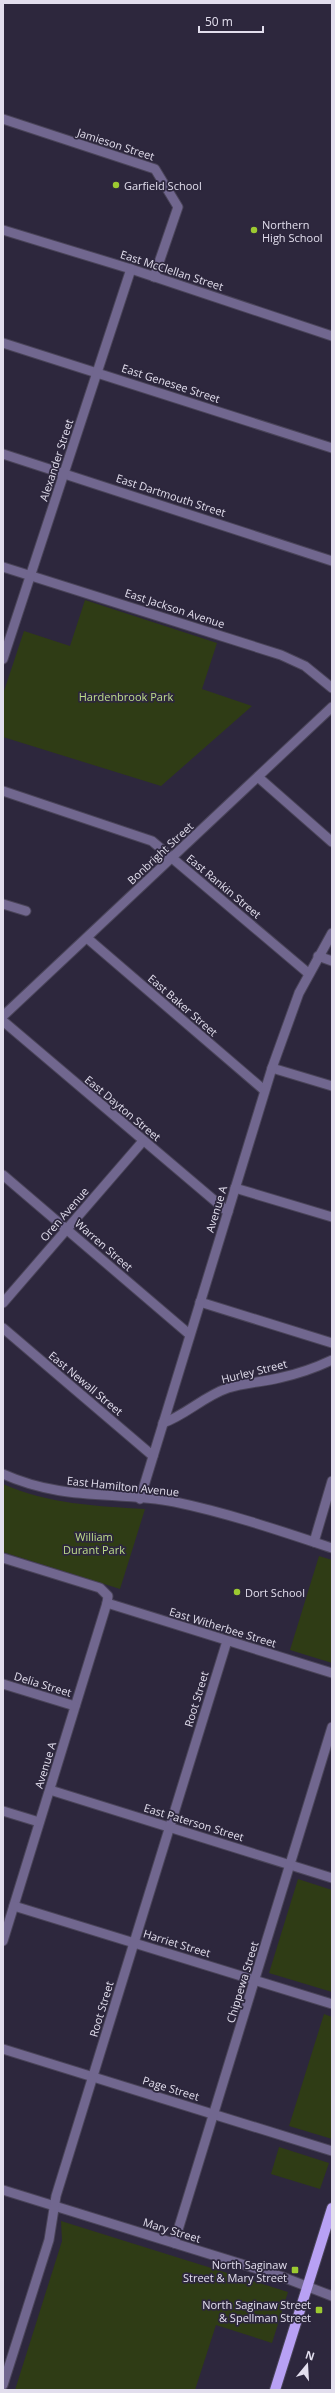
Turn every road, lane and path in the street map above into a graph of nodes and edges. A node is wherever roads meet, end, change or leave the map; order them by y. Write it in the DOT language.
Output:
graph roads {
  1 [pos="3,119"];
  2 [pos="3,230"];
  3 [pos="131,269"];
  4 [pos="154,277"];
  5 [pos="332,336"];
  6 [pos="3,343"];
  7 [pos="98,372"];
  8 [pos="332,448"];
  9 [pos="3,454"];
  10 [pos="65,473"];
  11 [pos="332,561"];
  12 [pos="3,567"];
  13 [pos="31,575"];
  14 [pos="3,659"];
  15 [pos="332,688"];
  16 [pos="332,707"];
  17 [pos="258,777"];
  18 [pos="3,791"];
  19 [pos="332,842"];
  20 [pos="172,857"];
  21 [pos="3,904"];
  22 [pos="26,911"];
  23 [pos="332,933"];
  24 [pos="87,938"];
  25 [pos="318,956"];
  26 [pos="332,961"];
  27 [pos="308,973"];
  28 [pos="3,1016"];
  29 [pos="3,1021"];
  30 [pos="272,1068"];
  31 [pos="332,1086"];
  32 [pos="264,1090"];
  33 [pos="143,1141"];
  34 [pos="3,1175"];
  35 [pos="235,1188"];
  36 [pos="228,1212"];
  37 [pos="332,1217"];
  38 [pos="67,1229"];
  39 [pos="200,1302"];
  40 [pos="3,1304"];
  41 [pos="3,1328"];
  42 [pos="189,1334"];
  43 [pos="332,1343"];
  44 [pos="332,1360"];
  45 [pos="163,1423"];
  46 [pos="153,1456"];
  47 [pos="3,1474"];
  48 [pos="332,1480"];
  49 [pos="140,1499"];
  50 [pos="314,1542"];
  51 [pos="332,1548"];
  52 [pos="3,1558"];
  53 [pos="108,1599"];
  54 [pos="227,1641"];
  55 [pos="332,1673"];
  56 [pos="3,1684"];
  57 [pos="76,1706"];
  58 [pos="332,1727"];
  59 [pos="50,1790"];
  60 [pos="3,1811"];
  61 [pos="39,1822"];
  62 [pos="169,1827"];
  63 [pos="290,1864"];
  64 [pos="332,1878"];
  65 [pos="14,1906"];
  66 [pos="3,1939"];
  67 [pos="134,1942"];
  68 [pos="255,1980"];
  69 [pos="332,2004"];
  70 [pos="3,2049"];
  71 [pos="92,2076"];
  72 [pos="213,2113"];
  73 [pos="332,2151"];
  74 [pos="3,2190"];
  75 [pos="54,2205"];
  76 [pos="332,2208"];
  77 [pos="174,2243"];
  78 [pos="307,2288"];
  79 [pos="332,2296"];
  80 [pos="3,2385"];
  81 [pos="275,2390"];
  1 -- 4 [label="street, Jamieson Street"];
  2 -- 3 [label="street, East McClellan Street"];
  3 -- 4 [label="street, East McClellan Street"];
  3 -- 7 [label="street, Alexander Street"];
  4 -- 5 [label="street, East McClellan Street"];
  6 -- 7 [label="street, East Genesee Street"];
  7 -- 8 [label="street, East Genesee Street"];
  7 -- 10 [label="street, Alexander Street"];
  9 -- 10 [label="street, East Dartmouth Street"];
  10 -- 11 [label="street, East Dartmouth Street"];
  10 -- 13 [label="street, Alexander Street"];
  12 -- 13 [label="street, East Jackson Avenue"];
  13 -- 14 [label="street, Alexander Street"];
  13 -- 15 [label="street, East Jackson Avenue"];
  16 -- 17 [label="street, Bonbright Street"];
  17 -- 19 [label="street"];
  17 -- 20 [label="street, Bonbright Street"];
  18 -- 20 [label="street, East Rankin Street"];
  20 -- 24 [label="street, Bonbright Street"];
  20 -- 27 [label="street, East Rankin Street"];
  21 -- 22 [label="street"];
  23 -- 25 [label="street, Avenue A"];
  24 -- 28 [label="street, Bonbright Street"];
  24 -- 32 [label="street, East Baker Street"];
  25 -- 26 [label="street"];
  25 -- 27 [label="street, Avenue A"];
  27 -- 30 [label="street, Avenue A"];
  29 -- 33 [label="street, East Dayton Street"];
  30 -- 31 [label="street"];
  30 -- 32 [label="street, Avenue A"];
  32 -- 35 [label="street, Avenue A"];
  33 -- 36 [label="street, East Dayton Street"];
  33 -- 38 [label="street, Oren Avenue"];
  34 -- 38 [label="street, Warren Street"];
  35 -- 36 [label="street, Avenue A"];
  35 -- 37 [label="street"];
  36 -- 39 [label="street, Avenue A"];
  38 -- 40 [label="street, Oren Avenue"];
  38 -- 42 [label="street, Warren Street"];
  39 -- 42 [label="street, Avenue A"];
  39 -- 43 [label="street"];
  41 -- 46 [label="street, East Newall Street"];
  42 -- 45 [label="street, Avenue A"];
  44 -- 45 [label="street, Hurley Street"];
  45 -- 46 [label="street, Avenue A"];
  46 -- 49 [label="street, Avenue A"];
  47 -- 49 [label="street, East Hamilton Avenue"];
  48 -- 50 [label="street"];
  49 -- 50 [label="street, East Hamilton Avenue"];
  50 -- 51 [label="street, East Hamilton Avenue"];
  52 -- 53 [label="street, East Witherbee Street"];
  53 -- 54 [label="street, East Witherbee Street"];
  53 -- 57 [label="street, Avenue A"];
  54 -- 55 [label="street, East Witherbee Street"];
  54 -- 62 [label="street, Root Street"];
  56 -- 57 [label="street, Delia Street"];
  57 -- 59 [label="street, Avenue A"];
  58 -- 63 [label="street, Chippewa Street"];
  59 -- 61 [label="street, Avenue A"];
  59 -- 62 [label="street, East Paterson Street"];
  60 -- 61 [label="street"];
  61 -- 65 [label="street, Avenue A"];
  62 -- 63 [label="street, East Paterson Street"];
  62 -- 67 [label="street, Root Street"];
  63 -- 64 [label="street, East Paterson Street"];
  63 -- 68 [label="street, Chippewa Street"];
  65 -- 66 [label="street, Avenue A"];
  65 -- 67 [label="street, Harriet Street"];
  67 -- 68 [label="street, Harriet Street"];
  67 -- 71 [label="street, Root Street"];
  68 -- 69 [label="street, Harriet Street"];
  68 -- 72 [label="street, Chippewa Street"];
  70 -- 71 [label="street, Page Street"];
  71 -- 72 [label="street, Page Street"];
  71 -- 75 [label="street, Root Street"];
  72 -- 73 [label="street, Page Street"];
  72 -- 77 [label="street, Chippewa Street"];
  74 -- 75 [label="street, Mary Street"];
  75 -- 77 [label="street, Mary Street"];
  75 -- 80 [label="street, Root Street"];
  76 -- 78 [label="main road"];
  77 -- 78 [label="street, Mary Street"];
  78 -- 79 [label="street, Mary Street"];
  78 -- 81 [label="main road"];
}
